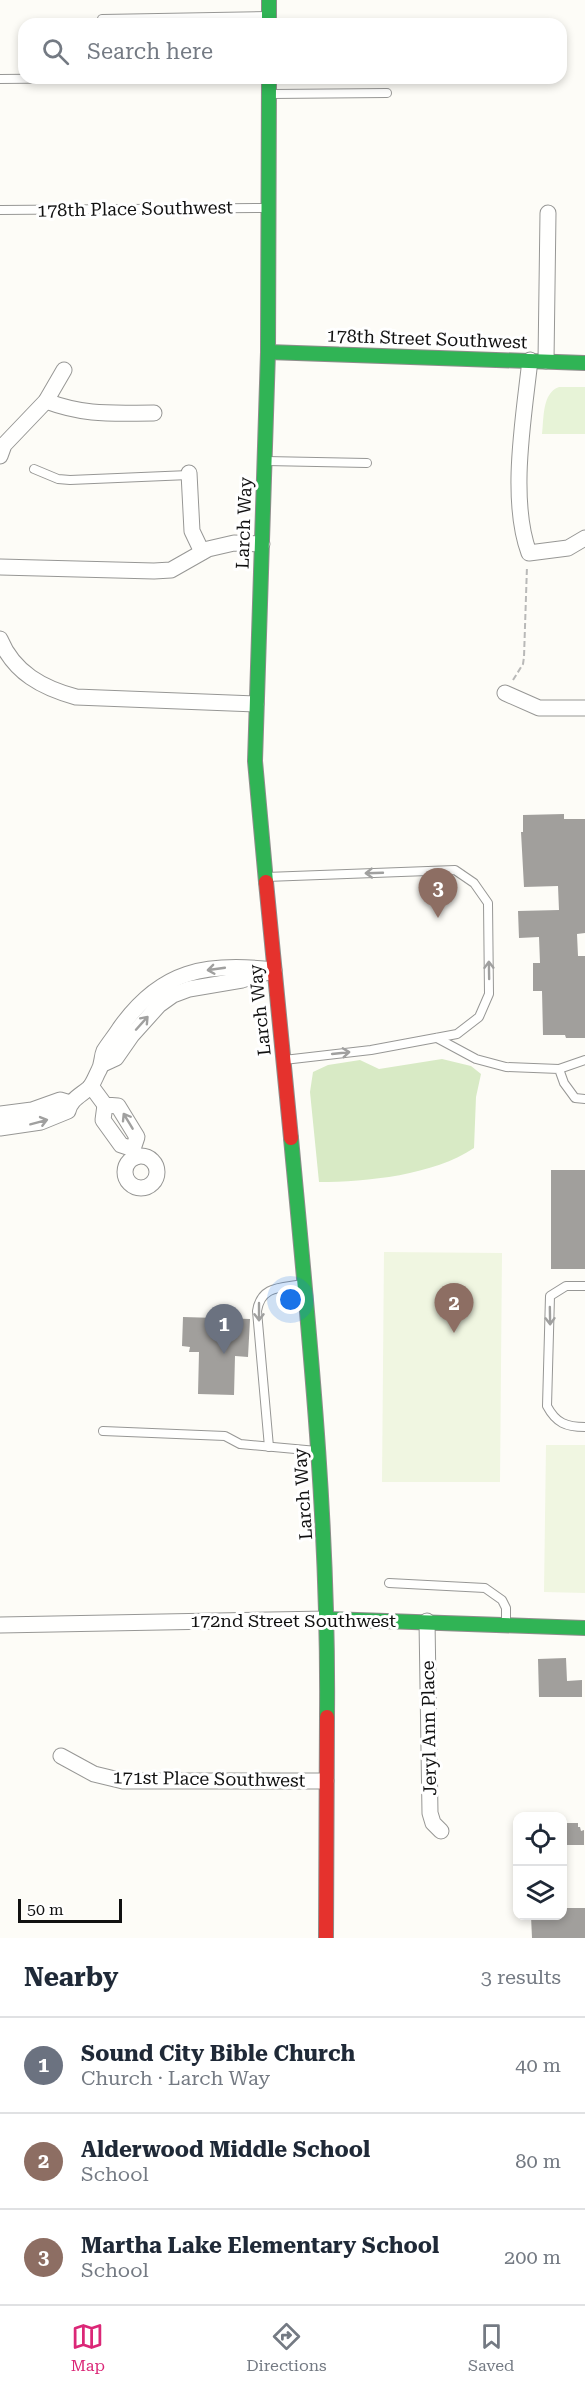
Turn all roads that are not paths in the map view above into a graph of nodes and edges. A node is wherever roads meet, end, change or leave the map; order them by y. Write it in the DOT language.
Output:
graph roads {
  1 [pos="269,0"];
  2 [pos="269,18"];
  3 [pos="0,80"];
  4 [pos="18,80"];
  5 [pos="269,84"];
  6 [pos="387,93"];
  7 [pos="269,94"];
  8 [pos="270,208"];
  9 [pos="0,210"];
  10 [pos="548,213"];
  11 [pos="268,352"];
  12 [pos="530,360"];
  13 [pos="546,361"];
  14 [pos="585,363"];
  15 [pos="64,370"];
  16 [pos="46,401"];
  17 [pos="154,412"];
  18 [pos="0,456"];
  19 [pos="264,461"];
  20 [pos="367,463"];
  21 [pos="34,470"];
  22 [pos="189,474"];
  23 [pos="585,538"];
  24 [pos="262,544"];
  25 [pos="202,552"];
  26 [pos="0,567"];
  27 [pos="0,641"];
  28 [pos="505,693"];
  29 [pos="256,704"];
  30 [pos="585,708"];
  31 [pos="266,877"];
  32 [pos="274,970"];
  33 [pos="437,1038"];
  34 [pos="283,1060"];
  35 [pos="585,1060"];
  36 [pos="559,1069"];
  37 [pos="91,1086"];
  38 [pos="585,1099"];
  39 [pos="70,1103"];
  40 [pos="105,1105"];
  41 [pos="0,1114"];
  42 [pos="0,1128"];
  43 [pos="305,1284"];
  44 [pos="585,1286"];
  45 [pos="585,1426"];
  46 [pos="103,1431"];
  47 [pos="269,1447"];
  48 [pos="318,1452"];
  49 [pos="389,1583"];
  50 [pos="327,1619"];
  51 [pos="427,1621"];
  52 [pos="506,1624"];
  53 [pos="0,1625"];
  54 [pos="585,1628"];
  55 [pos="62,1756"];
  56 [pos="326,1781"];
  57 [pos="441,1831"];
  58 [pos="326,1938"];
  1 -- 2 [label="main road"];
  3 -- 4 [label="lane"];
  5 -- 7 [label="main road, Larch Way"];
  6 -- 7 [label="lane"];
  7 -- 8 [label="main road, Larch Way"];
  8 -- 9 [label="lane, 178th Place Southwest"];
  8 -- 11 [label="main road, Larch Way"];
  10 -- 13 [label="street"];
  11 -- 12 [label="main road, 178th Street Southwest"];
  11 -- 19 [label="main road, Larch Way"];
  12 -- 13 [label="main road, 178th Street Southwest"];
  12 -- 23 [label="street"];
  13 -- 14 [label="main road, 178th Street Southwest"];
  15 -- 16 [label="street"];
  16 -- 17 [label="street"];
  16 -- 18 [label="street"];
  19 -- 20 [label="lane"];
  19 -- 24 [label="main road, Larch Way"];
  21 -- 22 [label="lane"];
  22 -- 25 [label="street"];
  24 -- 25 [label="street"];
  24 -- 29 [label="main road, Larch Way"];
  25 -- 26 [label="street"];
  27 -- 29 [label="street"];
  28 -- 30 [label="street"];
  29 -- 31 [label="main road, Larch Way"];
  31 -- 32 [label="main road, Larch Way"];
  33 -- 31 [label="lane, one-way"];
  32 -- 34 [label="main road, Larch Way"];
  32 -- 37 [label="street"];
  34 -- 33 [label="lane, one-way"];
  33 -- 36 [label="lane"];
  34 -- 43 [label="main road, Larch Way"];
  35 -- 36 [label="lane"];
  36 -- 38 [label="lane"];
  37 -- 39 [label="street"];
  37 -- 40 [label="street"];
  39 -- 41 [label="street"];
  42 -- 39 [label="street, one-way"];
  40 -- 40 [label="street, one-way"];
  43 -- 47 [label="lane, one-way"];
  43 -- 48 [label="main road, Larch Way"];
  44 -- 45 [label="lane, one-way"];
  46 -- 47 [label="lane"];
  47 -- 48 [label="lane"];
  48 -- 50 [label="main road, Larch Way"];
  49 -- 52 [label="lane"];
  50 -- 51 [label="main road, 172nd Street Southwest"];
  50 -- 53 [label="street, 172nd Street Southwest"];
  50 -- 56 [label="main road, Larch Way"];
  51 -- 52 [label="main road, 172nd Street Southwest"];
  51 -- 57 [label="street, Jeryl Ann Place"];
  52 -- 54 [label="main road, 172nd Street Southwest"];
  55 -- 56 [label="street, 171st Place Southwest"];
  56 -- 58 [label="main road, Larch Way"];
}
